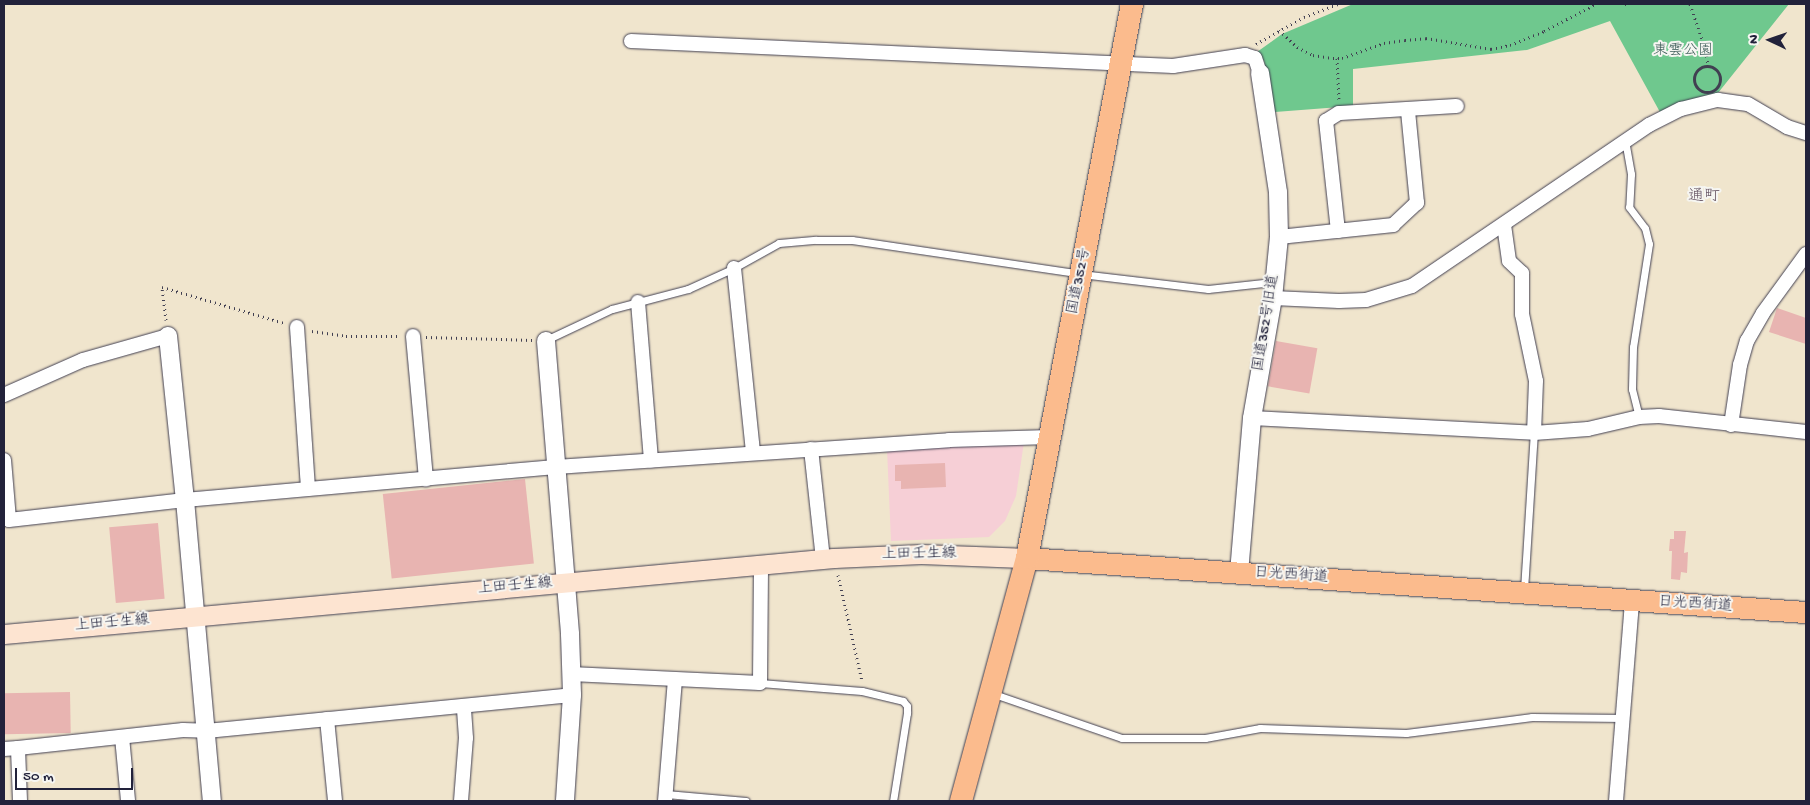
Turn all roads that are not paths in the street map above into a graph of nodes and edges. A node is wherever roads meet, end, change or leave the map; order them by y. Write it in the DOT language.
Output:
graph roads {
  1 [pos="1132,4"];
  2 [pos="631,41"];
  3 [pos="1122,54"];
  4 [pos="1260,73"];
  5 [pos="1457,106"];
  6 [pos="1408,111"];
  7 [pos="1806,133"];
  8 [pos="1625,140"];
  9 [pos="1504,225"];
  10 [pos="1338,231"];
  11 [pos="1279,237"];
  12 [pos="1806,254"];
  13 [pos="734,268"];
  14 [pos="1081,274"];
  15 [pos="1274,290"];
  16 [pos="638,302"];
  17 [pos="297,327"];
  18 [pos="168,336"];
  19 [pos="413,336"];
  20 [pos="546,341"];
  21 [pos="4,396"];
  22 [pos="1639,416"];
  23 [pos="1252,418"];
  24 [pos="1731,425"];
  25 [pos="1806,432"];
  26 [pos="1534,433"];
  27 [pos="1050,437"];
  28 [pos="811,449"];
  29 [pos="753,453"];
  30 [pos="4,460"];
  31 [pos="651,460"];
  32 [pos="556,467"];
  33 [pos="426,479"];
  34 [pos="308,489"];
  35 [pos="185,500"];
  36 [pos="1027,558"];
  37 [pos="828,559"];
  38 [pos="761,566"];
  39 [pos="1240,573"];
  40 [pos="566,583"];
  41 [pos="1524,592"];
  42 [pos="1632,600"];
  43 [pos="1806,612"];
  44 [pos="195,616"];
  45 [pos="4,634"];
  46 [pos="571,674"];
  47 [pos="675,679"];
  48 [pos="760,683"];
  49 [pos="991,694"];
  50 [pos="572,696"];
  51 [pos="464,707"];
  52 [pos="1624,718"];
  53 [pos="327,719"];
  54 [pos="206,730"];
  55 [pos="122,737"];
  56 [pos="11,749"];
  57 [pos="665,798"];
  58 [pos="20,801"];
  59 [pos="128,801"];
  60 [pos="212,801"];
  61 [pos="335,801"];
  62 [pos="462,801"];
  63 [pos="565,801"];
  64 [pos="746,801"];
  65 [pos="892,801"];
  66 [pos="960,801"];
  67 [pos="1616,801"];
  1 -- 3 [label="highway, 国道352号"];
  2 -- 3 [label="street"];
  3 -- 4 [label="street"];
  3 -- 14 [label="highway, 国道352号"];
  4 -- 11 [label="street, 国道352号旧道"];
  5 -- 6 [label="street"];
  6 -- 10 [label="street"];
  6 -- 10 [label="street"];
  7 -- 8 [label="street"];
  8 -- 9 [label="street"];
  8 -- 22 [label="lane"];
  9 -- 15 [label="street"];
  9 -- 26 [label="street"];
  10 -- 11 [label="street"];
  11 -- 15 [label="street, 国道352号旧道"];
  12 -- 24 [label="street"];
  13 -- 14 [label="lane"];
  13 -- 16 [label="lane"];
  13 -- 29 [label="street"];
  14 -- 15 [label="lane"];
  14 -- 27 [label="highway, 国道352号"];
  15 -- 23 [label="street, 国道352号旧道"];
  16 -- 20 [label="lane"];
  16 -- 31 [label="street"];
  17 -- 34 [label="street"];
  18 -- 21 [label="street"];
  18 -- 35 [label="street"];
  19 -- 33 [label="street"];
  20 -- 32 [label="street"];
  22 -- 24 [label="street"];
  22 -- 26 [label="street"];
  23 -- 26 [label="street"];
  23 -- 39 [label="street, 国道352号旧道"];
  24 -- 25 [label="street"];
  26 -- 41 [label="lane"];
  27 -- 28 [label="street"];
  27 -- 36 [label="highway, 国道352号"];
  28 -- 29 [label="street"];
  28 -- 37 [label="street"];
  29 -- 31 [label="street"];
  30 -- 35 [label="street"];
  31 -- 32 [label="street"];
  32 -- 33 [label="street"];
  32 -- 40 [label="street"];
  33 -- 34 [label="street"];
  34 -- 35 [label="street"];
  35 -- 44 [label="street"];
  36 -- 37 [label="main road, 上田壬生線"];
  36 -- 39 [label="main road, 日光西街道"];
  36 -- 49 [label="highway"];
  37 -- 38 [label="main road, 上田壬生線"];
  38 -- 40 [label="main road, 上田壬生線"];
  38 -- 48 [label="street"];
  39 -- 41 [label="main road, 日光西街道"];
  40 -- 44 [label="main road, 上田壬生線"];
  40 -- 46 [label="street"];
  41 -- 42 [label="main road, 日光西街道"];
  42 -- 43 [label="main road, 日光西街道"];
  42 -- 52 [label="street"];
  44 -- 45 [label="main road, 上田壬生線"];
  44 -- 54 [label="street"];
  46 -- 47 [label="street"];
  46 -- 50 [label="street"];
  47 -- 48 [label="street"];
  47 -- 57 [label="street"];
  48 -- 65 [label="lane"];
  49 -- 52 [label="lane"];
  49 -- 66 [label="highway"];
  50 -- 51 [label="street"];
  50 -- 63 [label="street"];
  51 -- 53 [label="street"];
  51 -- 62 [label="street"];
  52 -- 67 [label="street"];
  53 -- 54 [label="street"];
  53 -- 61 [label="street"];
  54 -- 55 [label="street"];
  54 -- 60 [label="street"];
  55 -- 56 [label="street"];
  55 -- 59 [label="street"];
  56 -- 58 [label="street"];
  57 -- 64 [label="lane"];
}
